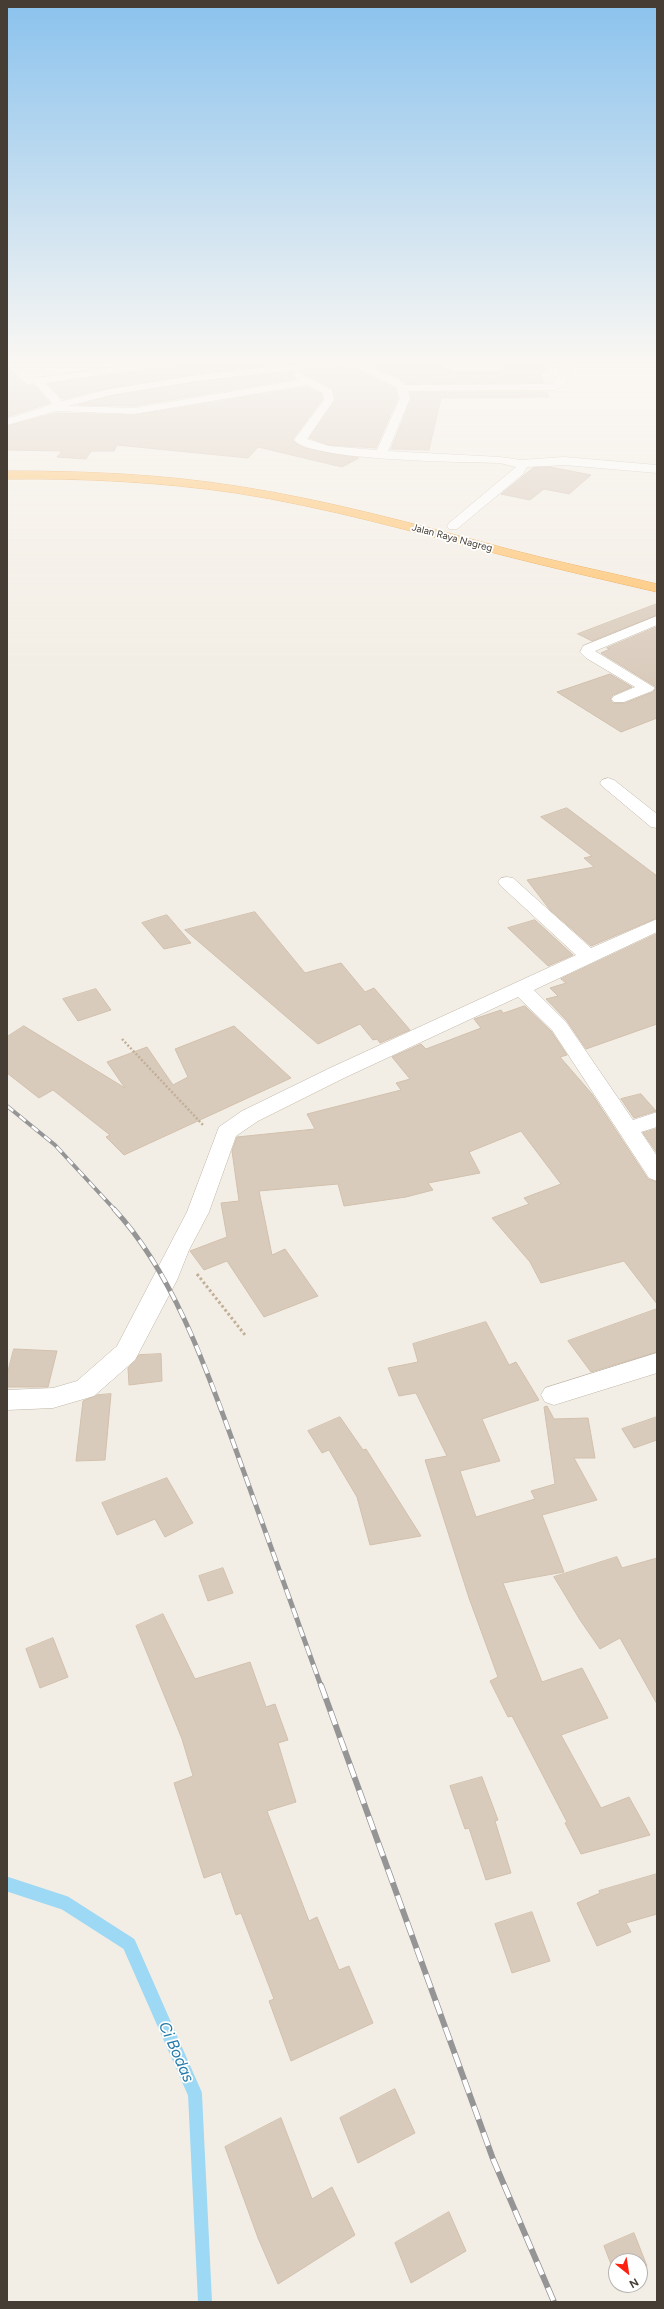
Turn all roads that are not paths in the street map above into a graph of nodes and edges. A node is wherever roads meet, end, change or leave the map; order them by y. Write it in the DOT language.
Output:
graph roads {
  1 [pos="522,466"];
  2 [pos="613,466"];
  3 [pos="7,468"];
  4 [pos="657,470"];
  5 [pos="7,476"];
  6 [pos="453,526"];
  7 [pos="657,575"];
  8 [pos="657,588"];
  9 [pos="657,620"];
  10 [pos="619,699"];
  11 [pos="608,783"];
  12 [pos="657,823"];
  13 [pos="507,882"];
  14 [pos="657,924"];
  15 [pos="588,956"];
  16 [pos="521,988"];
  17 [pos="657,1118"];
  18 [pos="628,1129"];
  19 [pos="657,1173"];
  20 [pos="657,1363"];
  21 [pos="554,1395"];
  22 [pos="18,1400"];
  1 -- 6 [label="street"];
  2 -- 4 [label="street"];
  3 -- 6 [label="highway, Jalan Raya Nagreg"];
  5 -- 8 [label="highway, Jalan Raya Nagreg"];
  6 -- 7 [label="highway, Jalan Raya Nagreg"];
  9 -- 10 [label="street"];
  11 -- 12 [label="street"];
  13 -- 15 [label="street"];
  14 -- 15 [label="street"];
  15 -- 16 [label="street"];
  16 -- 18 [label="street"];
  16 -- 22 [label="street"];
  17 -- 18 [label="street"];
  18 -- 19 [label="street"];
  20 -- 21 [label="street"];
}
